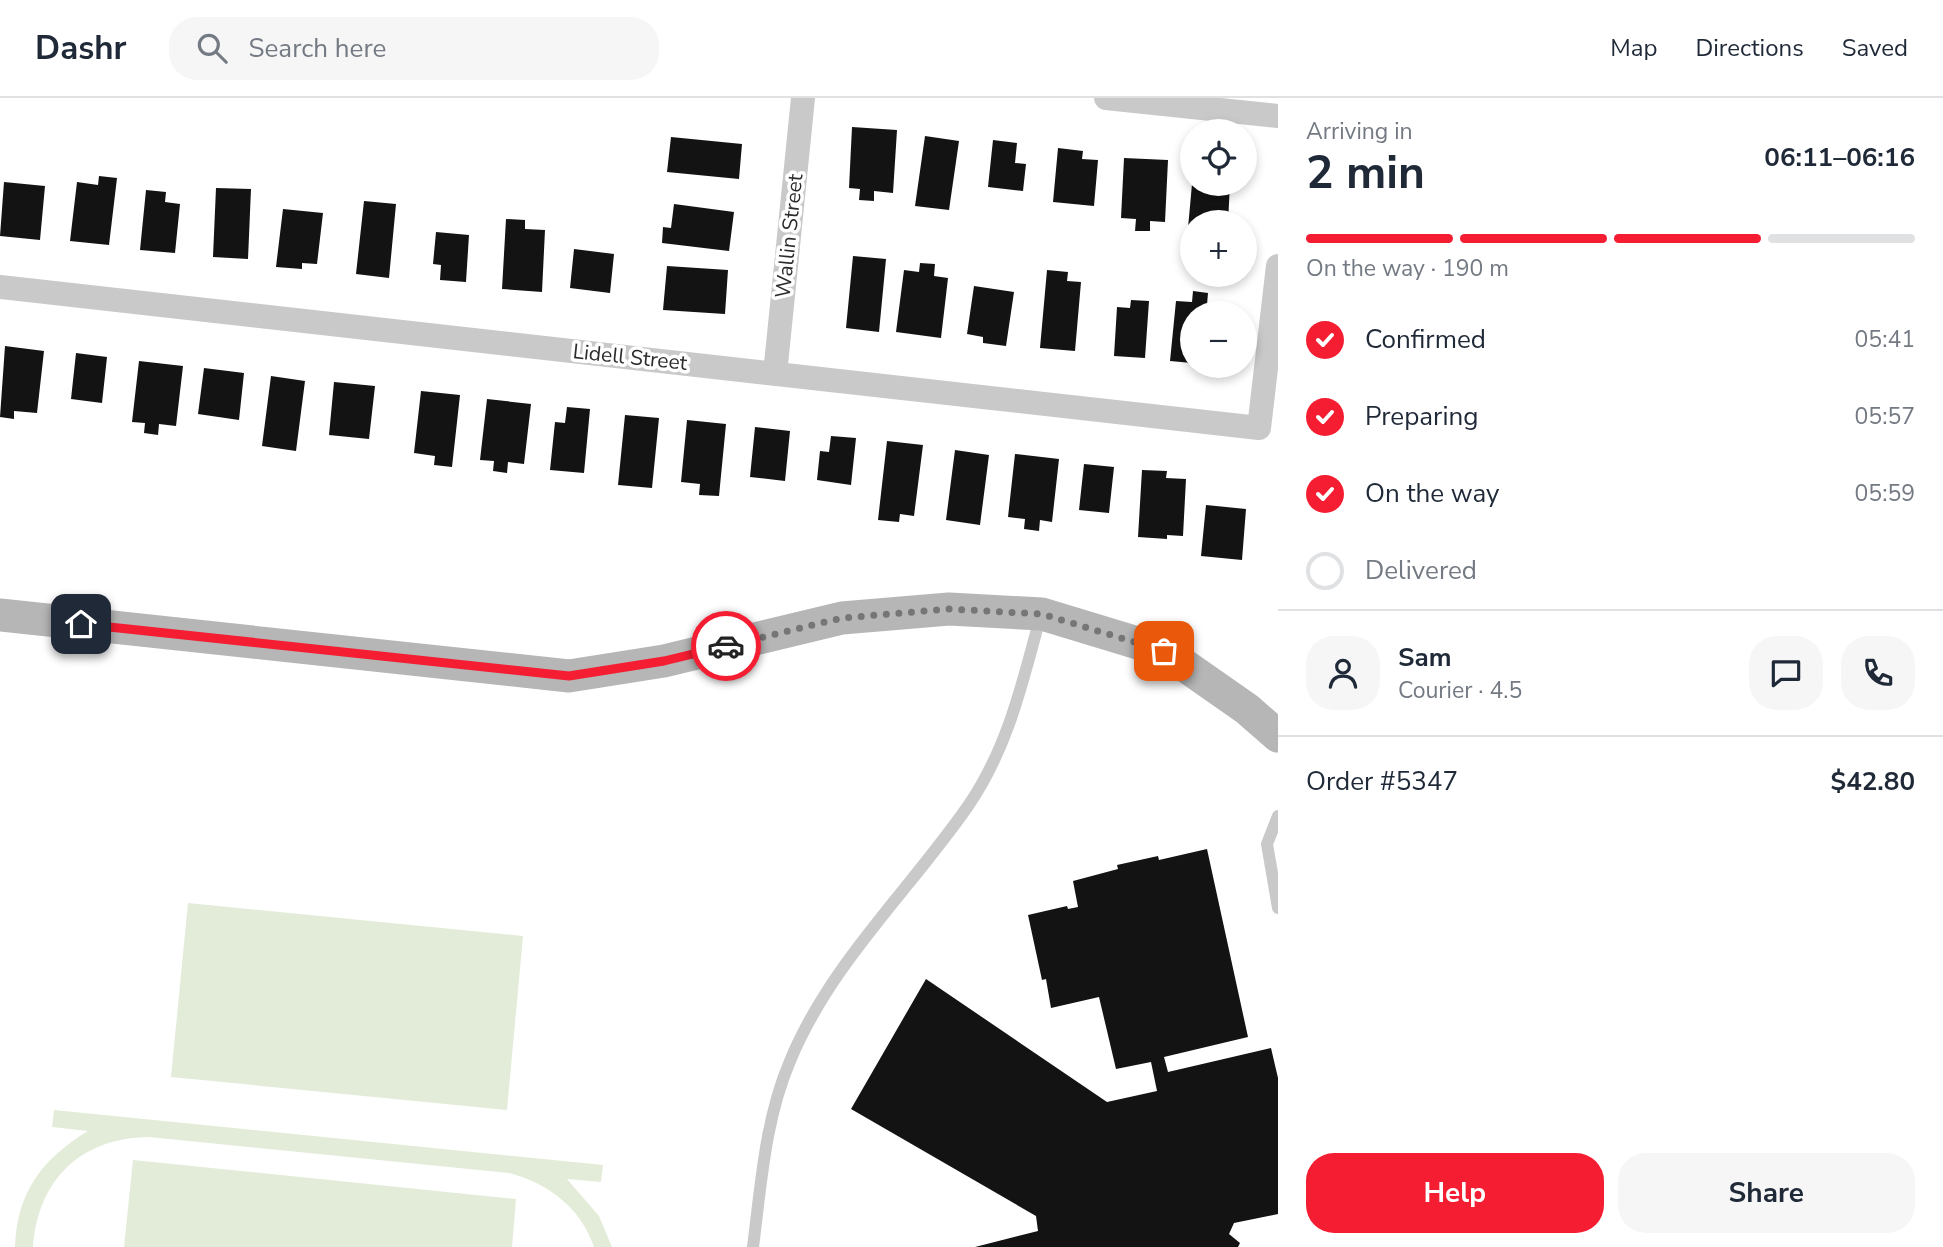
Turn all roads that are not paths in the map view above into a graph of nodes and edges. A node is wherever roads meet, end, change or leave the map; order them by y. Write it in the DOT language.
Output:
graph roads {
  1 [pos="803,98"];
  2 [pos="1106,98"];
  3 [pos="1278,116"];
  4 [pos="1278,266"];
  5 [pos="0,287"];
  6 [pos="775,374"];
  7 [pos="1042,614"];
  8 [pos="0,615"];
  9 [pos="1278,736"];
  10 [pos="1278,816"];
  11 [pos="1278,908"];
  12 [pos="753,1247"];
  1 -- 6 [label="street, Wallin Street"];
  2 -- 3 [label="street"];
  4 -- 6 [label="street, Lidell Street"];
  5 -- 6 [label="street, Lidell Street"];
  7 -- 8 [label="street"];
  7 -- 9 [label="street"];
  7 -- 12 [label="lane"];
  10 -- 11 [label="lane"];
}
